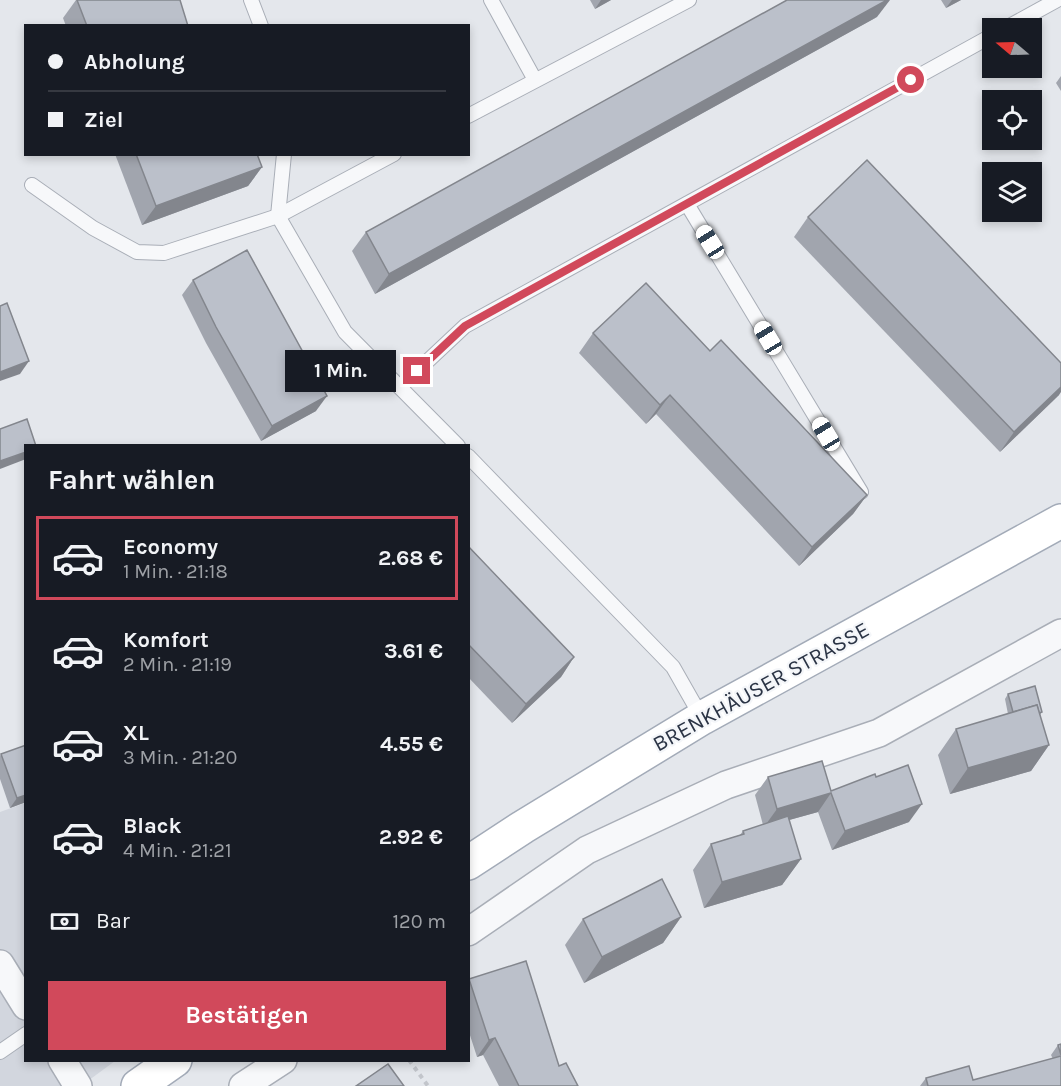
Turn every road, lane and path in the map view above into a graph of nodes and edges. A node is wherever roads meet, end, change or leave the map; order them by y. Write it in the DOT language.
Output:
graph roads {
  1 [pos="251,0"];
  2 [pos="491,0"];
  3 [pos="689,0"];
  4 [pos="1057,0"];
  5 [pos="1024,18"];
  6 [pos="260,24"];
  7 [pos="982,42"];
  8 [pos="536,80"];
  9 [pos="470,115"];
  10 [pos="284,156"];
  11 [pos="390,156"];
  12 [pos="32,185"];
  13 [pos="687,204"];
  14 [pos="278,216"];
  15 [pos="401,387"];
  16 [pos="456,444"];
  17 [pos="470,458"];
  18 [pos="861,492"];
  19 [pos="1061,521"];
  20 [pos="1061,633"];
  21 [pos="702,718"];
  22 [pos="470,862"];
  23 [pos="470,931"];
  24 [pos="0,964"];
  25 [pos="24,1003"];
  26 [pos="24,1035"];
  27 [pos="0,1052"];
  28 [pos="63,1062"];
  29 [pos="172,1062"];
  30 [pos="280,1062"];
  31 [pos="410,1062"];
  32 [pos="78,1086"];
  33 [pos="138,1086"];
  34 [pos="243,1086"];
  35 [pos="428,1086"];
  1 -- 6 [label="lane"];
  2 -- 8 [label="lane"];
  3 -- 8 [label="lane"];
  4 -- 5 [label="lane"];
  7 -- 13 [label="lane"];
  8 -- 9 [label="lane"];
  10 -- 14 [label="lane"];
  11 -- 14 [label="lane"];
  12 -- 14 [label="lane"];
  13 -- 15 [label="lane"];
  13 -- 18 [label="lane"];
  14 -- 15 [label="lane"];
  15 -- 16 [label="lane"];
  17 -- 21 [label="lane"];
  19 -- 21 [label="main road, BRENKHÄUSER STRASSE"];
  20 -- 23 [label="street"];
  21 -- 22 [label="main road, BRENKHÄUSER STRASSE"];
  24 -- 25 [label="street"];
  26 -- 27 [label="lane"];
  28 -- 32 [label="street"];
  29 -- 33 [label="main road"];
  30 -- 34 [label="street"];
  31 -- 35 [label="path"];
}
